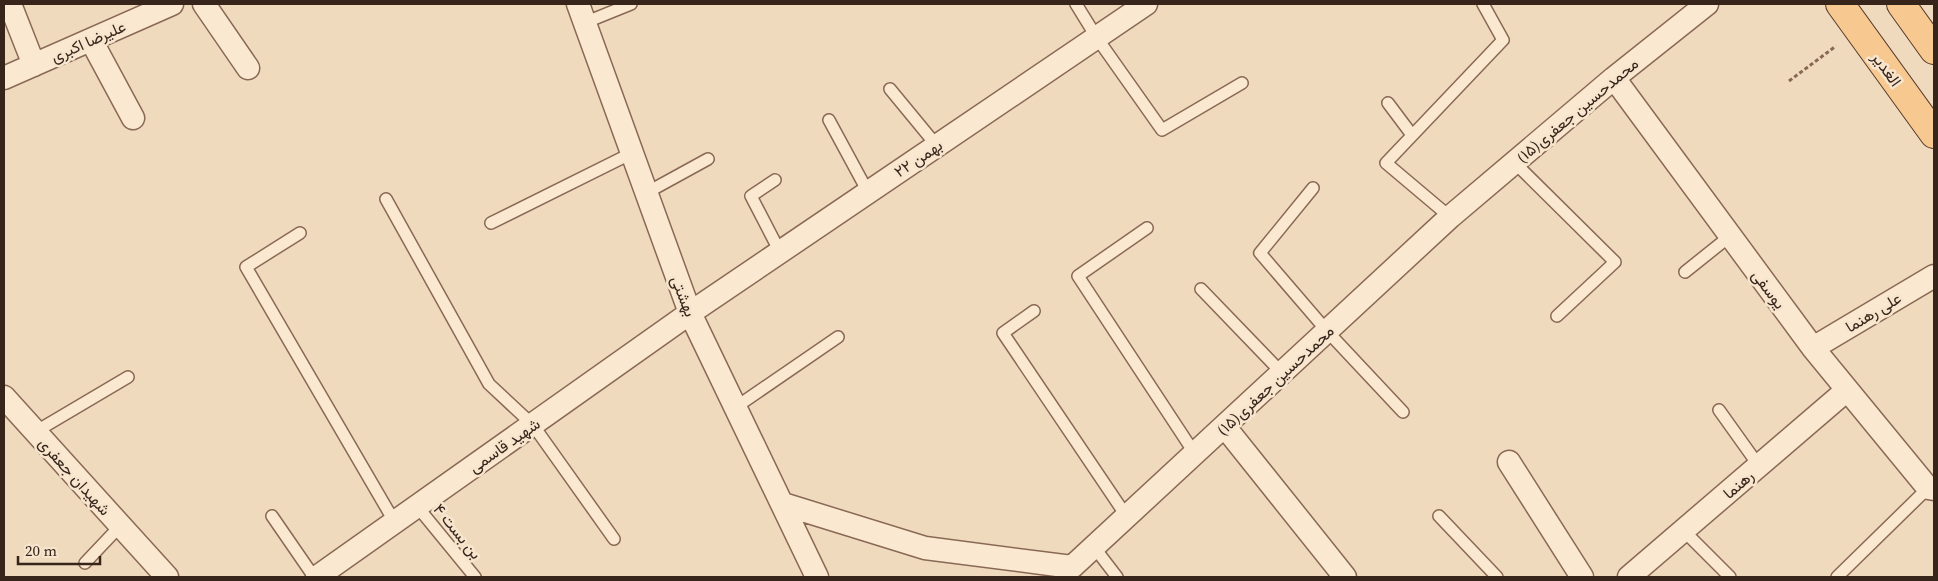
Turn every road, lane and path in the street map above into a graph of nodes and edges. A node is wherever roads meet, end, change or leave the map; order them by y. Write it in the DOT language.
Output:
graph roads {
  1 [pos="10,4"];
  2 [pos="172,4"];
  3 [pos="204,4"];
  4 [pos="630,4"];
  5 [pos="1076,4"];
  6 [pos="1146,4"];
  7 [pos="1483,4"];
  8 [pos="1707,4"];
  9 [pos="1840,4"];
  10 [pos="1901,4"];
  11 [pos="581,13"];
  12 [pos="1858,29"];
  13 [pos="1097,38"];
  14 [pos="91,40"];
  15 [pos="1934,50"];
  16 [pos="34,65"];
  17 [pos="248,68"];
  18 [pos="4,78"];
  19 [pos="1614,78"];
  20 [pos="1789,81"];
  21 [pos="1242,84"];
  22 [pos="890,89"];
  23 [pos="1388,103"];
  24 [pos="133,118"];
  25 [pos="829,120"];
  26 [pos="1934,134"];
  27 [pos="1412,135"];
  28 [pos="937,146"];
  29 [pos="632,153"];
  30 [pos="708,159"];
  31 [pos="1514,162"];
  32 [pos="774,180"];
  33 [pos="1312,188"];
  34 [pos="868,192"];
  35 [pos="646,193"];
  36 [pos="386,199"];
  37 [pos="1450,217"];
  38 [pos="491,224"];
  39 [pos="1147,228"];
  40 [pos="300,233"];
  41 [pos="1730,236"];
  42 [pos="780,252"];
  43 [pos="1685,272"];
  44 [pos="1934,276"];
  45 [pos="1201,289"];
  46 [pos="1034,311"];
  47 [pos="690,313"];
  48 [pos="1557,316"];
  49 [pos="1327,330"];
  50 [pos="838,337"];
  51 [pos="1812,348"];
  52 [pos="1282,373"];
  53 [pos="128,376"];
  54 [pos="1847,390"];
  55 [pos="4,397"];
  56 [pos="736,407"];
  57 [pos="1719,410"];
  58 [pos="1403,412"];
  59 [pos="533,425"];
  60 [pos="1225,427"];
  61 [pos="36,432"];
  62 [pos="1194,454"];
  63 [pos="1508,462"];
  64 [pos="1759,466"];
  65 [pos="1931,489"];
  66 [pos="783,504"];
  67 [pos="416,505"];
  68 [pos="272,516"];
  69 [pos="1439,516"];
  70 [pos="1127,517"];
  71 [pos="394,521"];
  72 [pos="120,526"];
  73 [pos="1684,531"];
  74 [pos="614,539"];
  75 [pos="1094,547"];
  76 [pos="85,563"];
  77 [pos="1576,575"];
  78 [pos="167,577"];
  79 [pos="315,577"];
  80 [pos="475,577"];
  81 [pos="817,577"];
  82 [pos="1117,577"];
  83 [pos="1344,577"];
  84 [pos="1497,577"];
  85 [pos="1629,577"];
  86 [pos="1730,577"];
  87 [pos="1837,577"];
  1 -- 16 [label="street"];
  2 -- 14 [label="street, علیرضا اکبری"];
  3 -- 17 [label="street"];
  4 -- 11 [label="lane"];
  5 -- 13 [label="lane"];
  6 -- 13 [label="street, ۲۲ بهمن"];
  7 -- 27 [label="lane"];
  8 -- 19 [label="street, محمدحسین جعفری(۱۵)"];
  9 -- 12 [label="main road, الغدیر"];
  10 -- 15 [label="main road"];
  11 -- 29 [label="street, بهشتی"];
  12 -- 20 [label="path"];
  12 -- 26 [label="main road, الغدیر"];
  13 -- 21 [label="lane"];
  13 -- 28 [label="street, ۲۲ بهمن"];
  14 -- 16 [label="street, علیرضا اکبری"];
  14 -- 24 [label="street"];
  16 -- 18 [label="street, علیرضا اکبری"];
  19 -- 31 [label="street, محمدحسین جعفری(۱۵)"];
  19 -- 41 [label="street, یوسفی"];
  22 -- 28 [label="lane"];
  23 -- 27 [label="lane"];
  25 -- 34 [label="lane"];
  27 -- 37 [label="lane"];
  28 -- 34 [label="street, ۲۲ بهمن"];
  29 -- 35 [label="street, بهشتی"];
  29 -- 38 [label="lane"];
  30 -- 35 [label="lane"];
  31 -- 37 [label="street, محمدحسین جعفری(۱۵)"];
  31 -- 48 [label="lane"];
  32 -- 42 [label="lane"];
  33 -- 49 [label="lane"];
  34 -- 42 [label="street, ۲۲ بهمن"];
  35 -- 47 [label="street, بهشتی"];
  36 -- 59 [label="lane"];
  37 -- 49 [label="street, محمدحسین جعفری(۱۵)"];
  39 -- 62 [label="lane"];
  40 -- 71 [label="lane"];
  41 -- 43 [label="lane"];
  41 -- 51 [label="street, یوسفی"];
  42 -- 47 [label="street, ۲۲ بهمن"];
  44 -- 51 [label="street, علی رهنما"];
  45 -- 52 [label="lane"];
  46 -- 70 [label="lane"];
  47 -- 56 [label="street, بهشتی"];
  47 -- 59 [label="street, شهید قاسمی"];
  49 -- 52 [label="street, محمدحسین جعفری(۱۵)"];
  49 -- 58 [label="lane"];
  50 -- 56 [label="lane"];
  51 -- 54 [label="street, یوسفی"];
  52 -- 60 [label="street, محمدحسین جعفری(۱۵)"];
  53 -- 61 [label="lane"];
  54 -- 64 [label="street, رهنما"];
  54 -- 65 [label="street, یوسفی"];
  55 -- 61 [label="street, شهیدان جعفری"];
  56 -- 66 [label="street, بهشتی"];
  57 -- 64 [label="lane"];
  59 -- 67 [label="street, شهید قاسمی"];
  59 -- 74 [label="lane"];
  60 -- 62 [label="street, محمدحسین جعفری(۱۵)"];
  60 -- 83 [label="street"];
  61 -- 72 [label="street, شهیدان جعفری"];
  62 -- 70 [label="street, محمدحسین جعفری(۱۵)"];
  63 -- 77 [label="street"];
  64 -- 73 [label="street, رهنما"];
  65 -- 87 [label="lane"];
  66 -- 75 [label="street, محمدحسین جعفری(۱۵)"];
  66 -- 81 [label="street, بهشتی"];
  67 -- 71 [label="street, شهید قاسمی"];
  67 -- 80 [label="lane, بن بست ۴"];
  68 -- 79 [label="lane"];
  69 -- 84 [label="lane"];
  70 -- 75 [label="street, محمدحسین جعفری(۱۵)"];
  71 -- 79 [label="street, شهید قاسمی"];
  72 -- 76 [label="lane"];
  72 -- 78 [label="street, شهیدان جعفری"];
  73 -- 85 [label="street, رهنما"];
  73 -- 86 [label="lane"];
  75 -- 82 [label="lane"];
}
